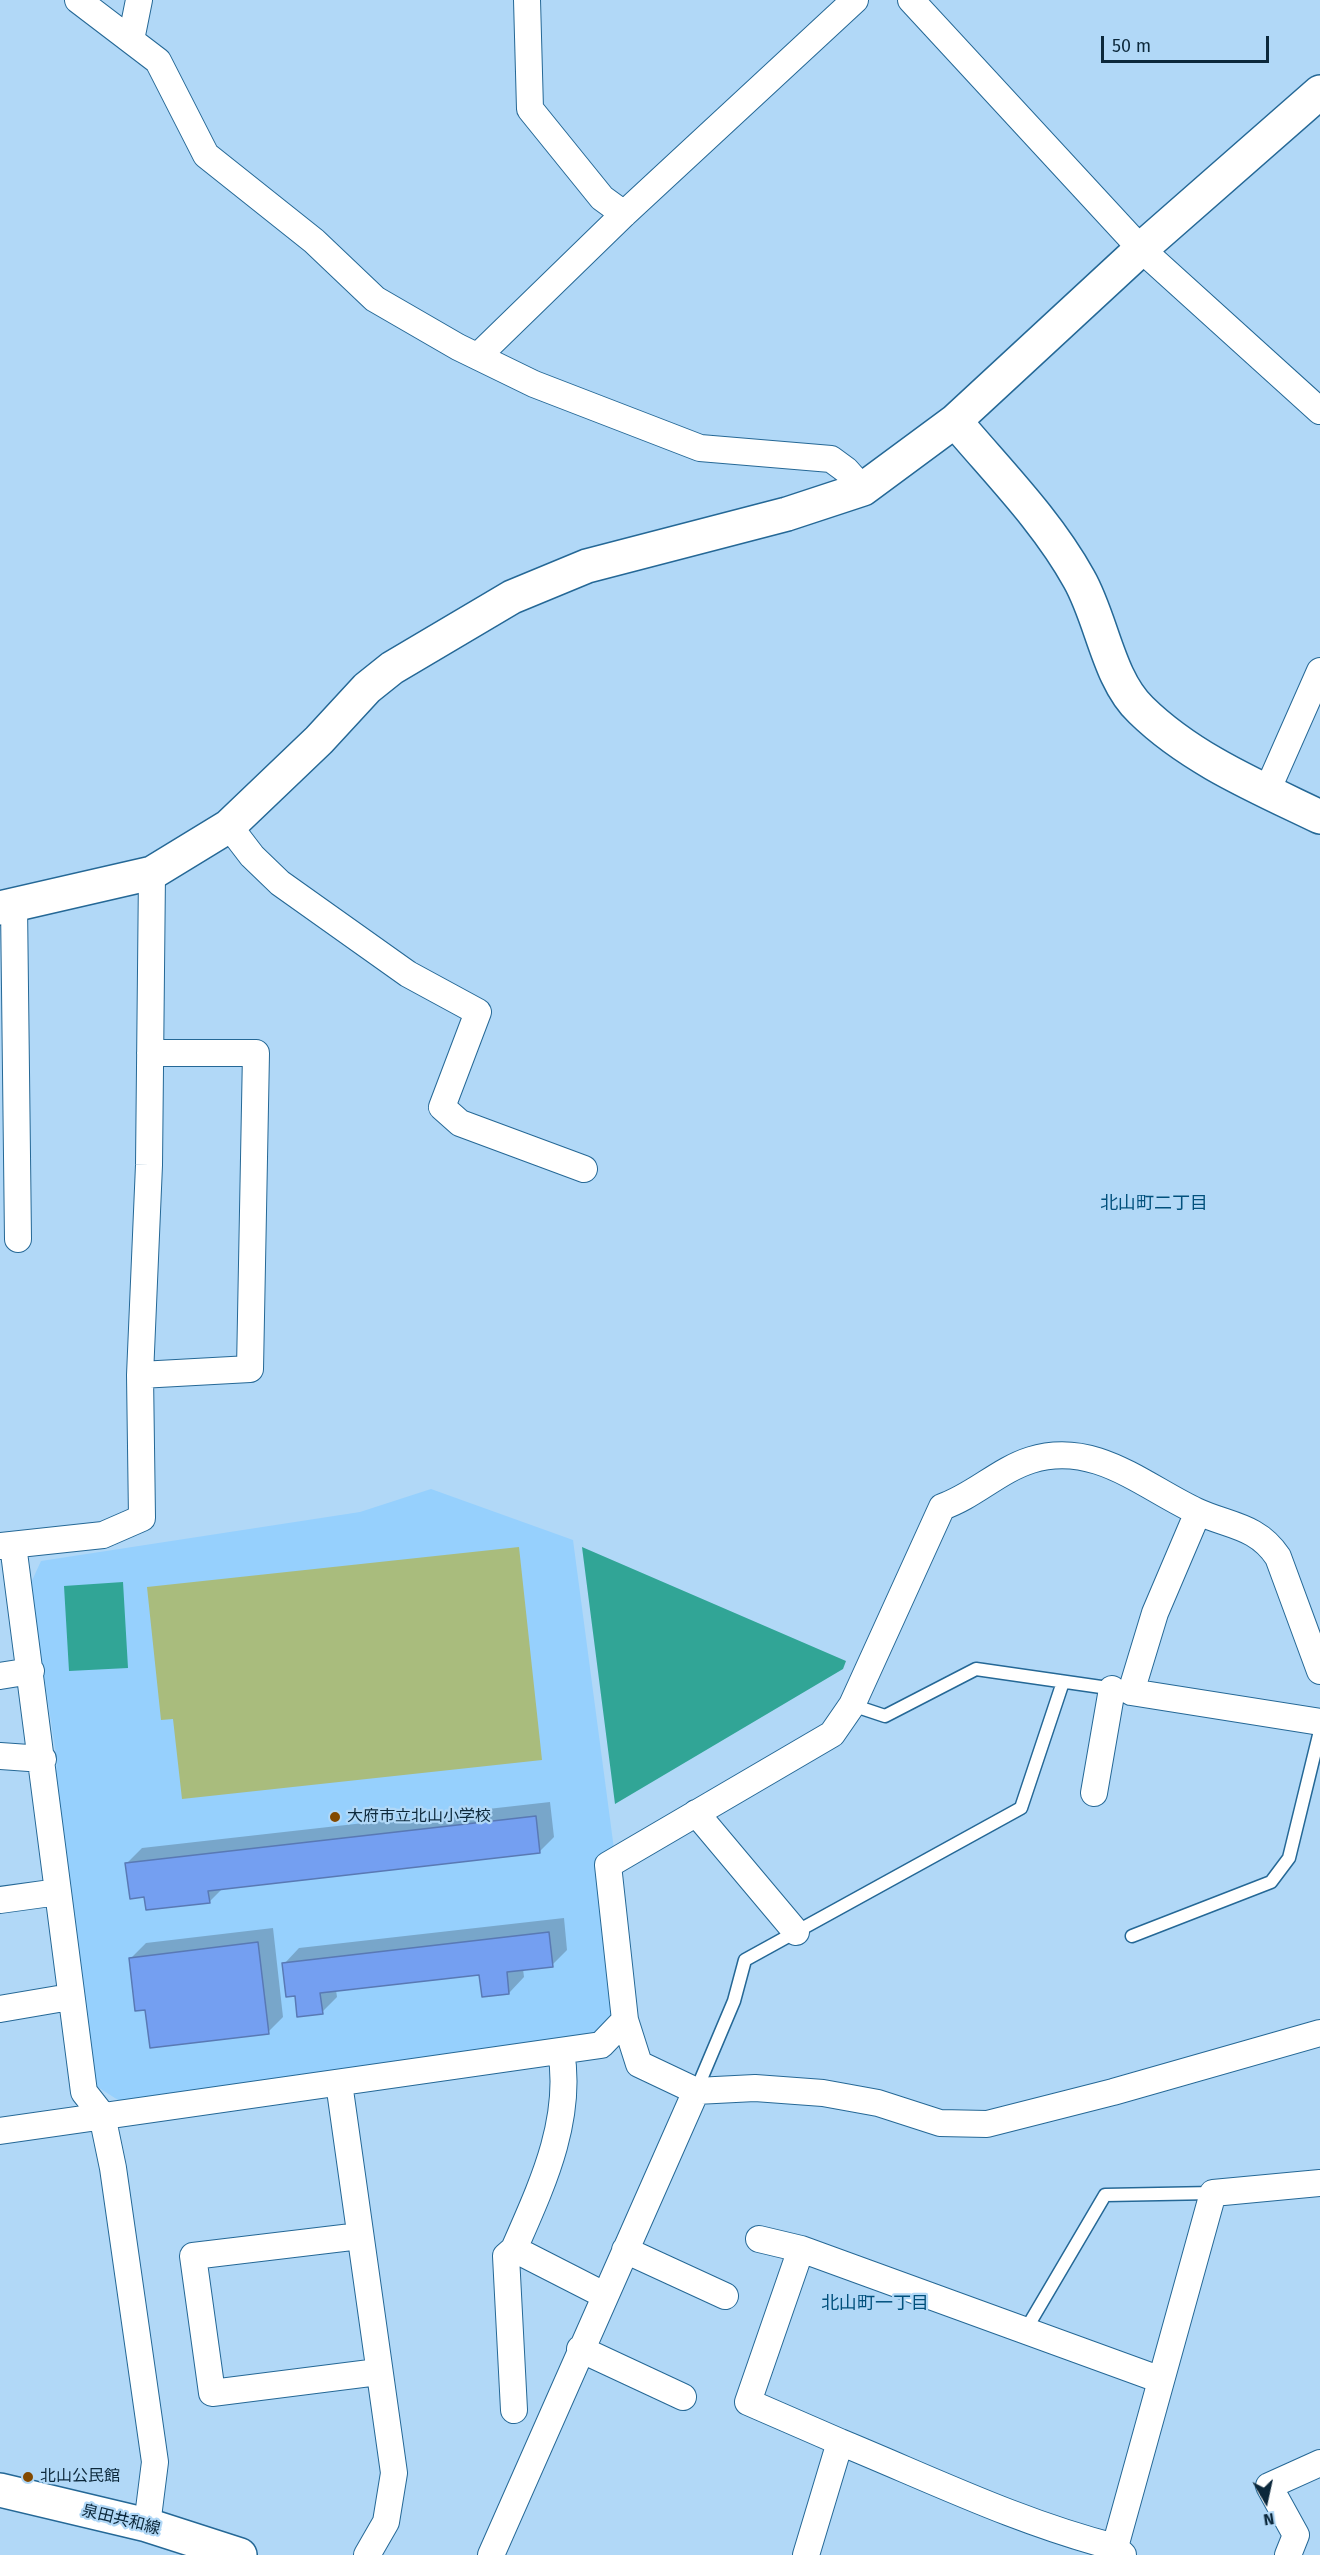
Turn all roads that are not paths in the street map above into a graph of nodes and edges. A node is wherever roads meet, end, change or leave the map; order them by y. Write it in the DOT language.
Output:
graph roads {
  1 [pos="78,0"];
  2 [pos="140,0"];
  3 [pos="527,0"];
  4 [pos="855,0"];
  5 [pos="911,0"];
  6 [pos="131,40"];
  7 [pos="1320,92"];
  8 [pos="624,214"];
  9 [pos="1142,249"];
  10 [pos="478,356"];
  11 [pos="1320,411"];
  12 [pos="956,421"];
  13 [pos="863,489"];
  14 [pos="1320,671"];
  15 [pos="1267,791"];
  16 [pos="1320,817"];
  17 [pos="229,826"];
  18 [pos="152,873"];
  19 [pos="7,907"];
  20 [pos="150,1053"];
  21 [pos="584,1169"];
  22 [pos="18,1239"];
  23 [pos="140,1375"];
  24 [pos="1198,1512"];
  25 [pos="7,1545"];
  26 [pos="31,1671"];
  27 [pos="1320,1671"];
  28 [pos="0,1676"];
  29 [pos="1063,1682"];
  30 [pos="1121,1690"];
  31 [pos="852,1705"];
  32 [pos="1320,1722"];
  33 [pos="1320,1731"];
  34 [pos="0,1756"];
  35 [pos="43,1759"];
  36 [pos="1094,1793"];
  37 [pos="696,1813"];
  38 [pos="58,1892"];
  39 [pos="0,1900"];
  40 [pos="796,1932"];
  41 [pos="1132,1936"];
  42 [pos="70,1997"];
  43 [pos="0,2009"];
  44 [pos="625,2020"];
  45 [pos="1320,2033"];
  46 [pos="561,2051"];
  47 [pos="339,2083"];
  48 [pos="696,2091"];
  49 [pos="102,2115"];
  50 [pos="0,2131"];
  51 [pos="1320,2184"];
  52 [pos="1213,2193"];
  53 [pos="360,2236"];
  54 [pos="759,2239"];
  55 [pos="514,2249"];
  56 [pos="801,2249"];
  57 [pos="625,2250"];
  58 [pos="604,2295"];
  59 [pos="725,2296"];
  60 [pos="1025,2331"];
  61 [pos="580,2349"];
  62 [pos="378,2372"];
  63 [pos="1161,2380"];
  64 [pos="683,2397"];
  65 [pos="514,2410"];
  66 [pos="840,2442"];
  67 [pos="1320,2463"];
  68 [pos="0,2490"];
  69 [pos="147,2525"];
  70 [pos="1119,2551"];
  71 [pos="240,2555"];
  72 [pos="367,2555"];
  73 [pos="491,2555"];
  74 [pos="806,2555"];
  75 [pos="1288,2555"];
  1 -- 6 [label="street"];
  2 -- 6 [label="street"];
  3 -- 8 [label="street"];
  4 -- 8 [label="street"];
  5 -- 9 [label="street"];
  6 -- 10 [label="street"];
  7 -- 9 [label="street"];
  8 -- 10 [label="street"];
  9 -- 11 [label="street"];
  9 -- 12 [label="street"];
  10 -- 13 [label="street"];
  12 -- 13 [label="street"];
  12 -- 15 [label="street"];
  13 -- 17 [label="street"];
  14 -- 15 [label="street"];
  15 -- 16 [label="street"];
  17 -- 18 [label="street"];
  17 -- 21 [label="street"];
  18 -- 19 [label="street"];
  18 -- 20 [label="street"];
  19 -- 22 [label="street"];
  20 -- 23 [label="street"];
  20 -- 23 [label="street"];
  23 -- 25 [label="street"];
  24 -- 27 [label="street"];
  24 -- 30 [label="street"];
  24 -- 31 [label="street"];
  25 -- 26 [label="street"];
  26 -- 28 [label="street"];
  26 -- 35 [label="street"];
  29 -- 30 [label="lane"];
  29 -- 31 [label="lane"];
  29 -- 40 [label="lane"];
  30 -- 32 [label="street"];
  30 -- 36 [label="street"];
  31 -- 37 [label="street"];
  33 -- 41 [label="lane"];
  34 -- 35 [label="street"];
  35 -- 38 [label="street"];
  37 -- 40 [label="street"];
  37 -- 44 [label="street"];
  38 -- 39 [label="street"];
  38 -- 42 [label="street"];
  40 -- 48 [label="lane"];
  42 -- 43 [label="street"];
  42 -- 49 [label="street"];
  44 -- 46 [label="street"];
  44 -- 48 [label="street"];
  45 -- 48 [label="street"];
  46 -- 47 [label="street"];
  46 -- 55 [label="street"];
  47 -- 49 [label="street"];
  47 -- 53 [label="street"];
  48 -- 57 [label="street"];
  49 -- 50 [label="street"];
  49 -- 69 [label="street"];
  51 -- 52 [label="street"];
  52 -- 60 [label="lane"];
  52 -- 63 [label="street"];
  53 -- 62 [label="street"];
  53 -- 62 [label="street"];
  54 -- 56 [label="street"];
  55 -- 58 [label="street"];
  55 -- 65 [label="street"];
  56 -- 60 [label="street"];
  56 -- 66 [label="street"];
  57 -- 58 [label="street"];
  57 -- 59 [label="street"];
  58 -- 61 [label="street"];
  60 -- 63 [label="street"];
  61 -- 64 [label="street"];
  61 -- 73 [label="street"];
  62 -- 72 [label="street"];
  63 -- 70 [label="street"];
  66 -- 70 [label="street"];
  66 -- 74 [label="street"];
  67 -- 75 [label="street"];
  68 -- 69 [label="street, 泉田共和線"];
  69 -- 71 [label="street, 泉田共和線"];
}
